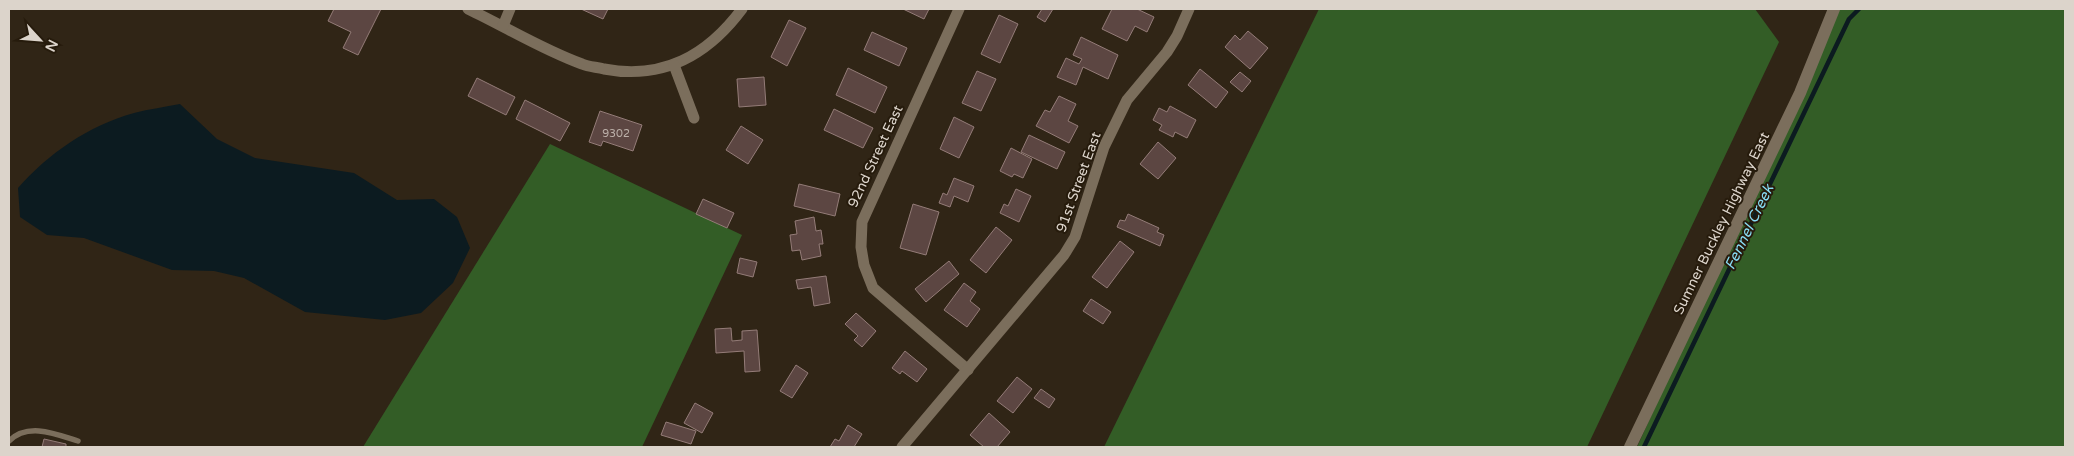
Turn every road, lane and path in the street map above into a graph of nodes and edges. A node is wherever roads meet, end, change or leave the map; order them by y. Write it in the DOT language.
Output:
graph roads {
  1 [pos="468,9"];
  2 [pos="510,9"];
  3 [pos="742,9"];
  4 [pos="959,9"];
  5 [pos="1189,9"];
  6 [pos="1834,9"];
  7 [pos="503,26"];
  8 [pos="674,66"];
  9 [pos="694,118"];
  10 [pos="968,370"];
  11 [pos="78,441"];
  12 [pos="9,442"];
  13 [pos="902,447"];
  14 [pos="1630,447"];
  1 -- 7 [label="street"];
  2 -- 7 [label="street"];
  3 -- 8 [label="street"];
  4 -- 10 [label="street, 92nd Street East"];
  5 -- 10 [label="street, 91st Street East"];
  6 -- 14 [label="street, Sumner Buckley Highway East"];
  7 -- 8 [label="street"];
  8 -- 9 [label="street"];
  10 -- 13 [label="street, 91st Street East"];
  11 -- 12 [label="lane"];
}
